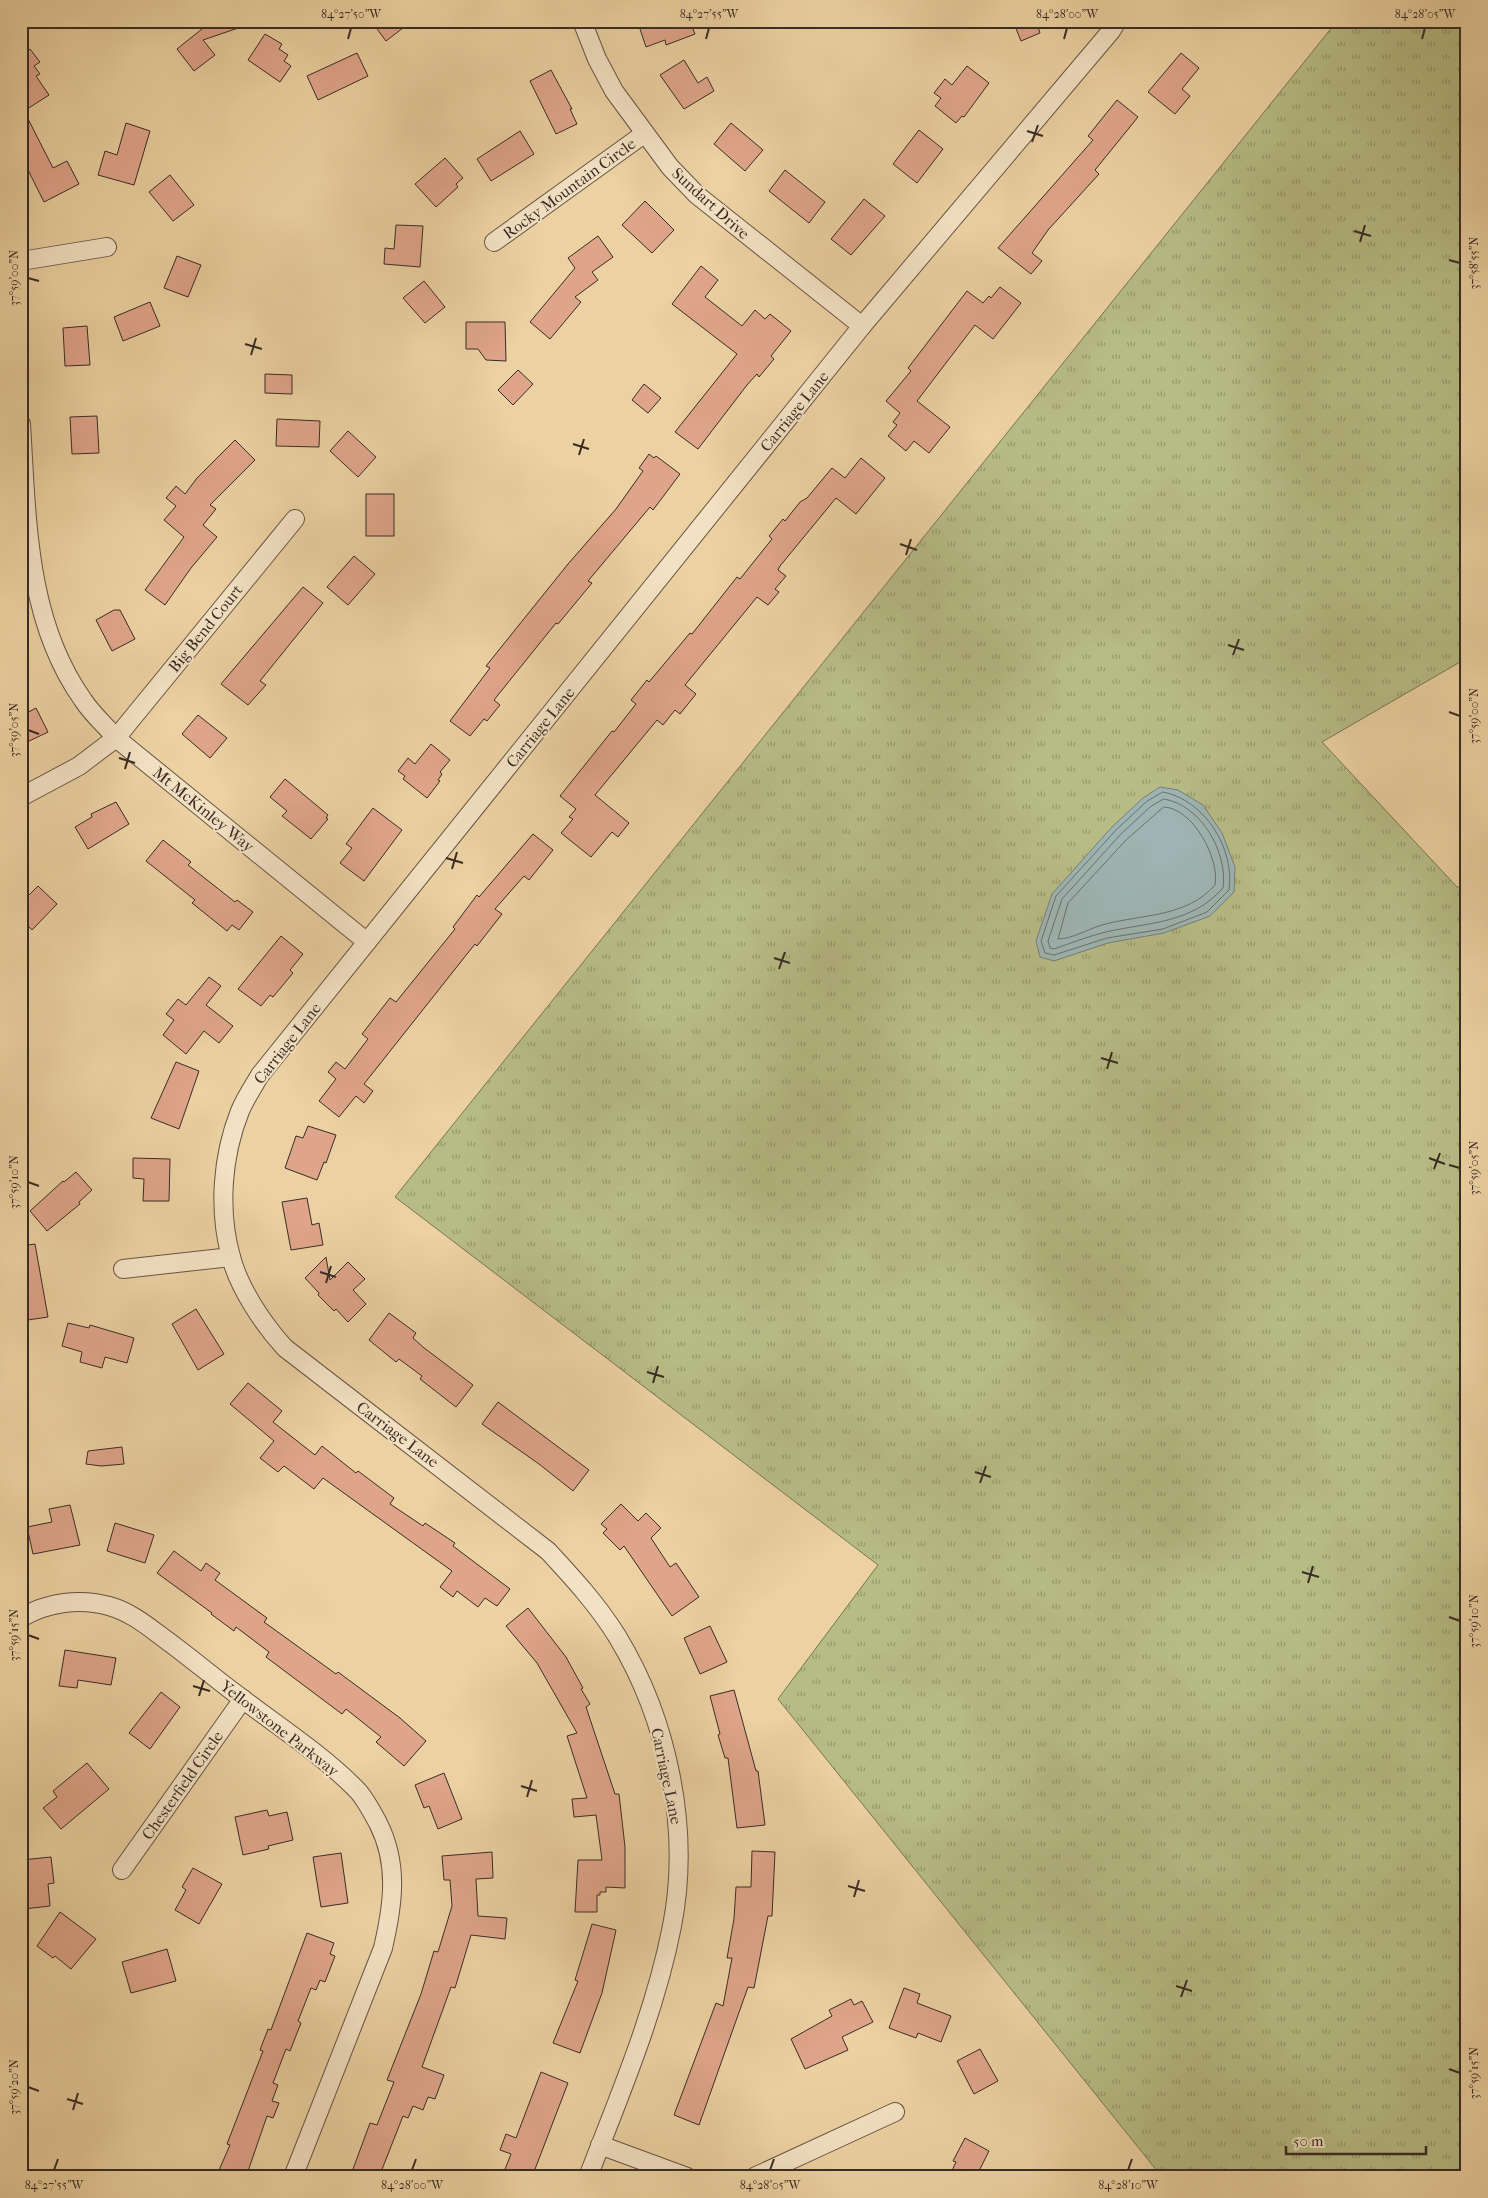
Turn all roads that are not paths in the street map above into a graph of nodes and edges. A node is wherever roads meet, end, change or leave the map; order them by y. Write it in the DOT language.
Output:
graph roads {
  1 [pos="582,21"];
  2 [pos="1116,21"];
  3 [pos="644,134"];
  4 [pos="494,242"];
  5 [pos="107,247"];
  6 [pos="21,261"];
  7 [pos="862,326"];
  8 [pos="21,424"];
  9 [pos="23,491"];
  10 [pos="295,519"];
  11 [pos="116,738"];
  12 [pos="21,797"];
  13 [pos="367,942"];
  14 [pos="231,1257"];
  15 [pos="123,1269"];
  16 [pos="21,1618"];
  17 [pos="243,1699"];
  18 [pos="122,1870"];
  19 [pos="895,2112"];
  20 [pos="600,2145"];
  21 [pos="293,2177"];
  22 [pos="588,2177"];
  23 [pos="687,2177"];
  24 [pos="754,2177"];
  1 -- 3 [label="street, Sundart Drive"];
  2 -- 7 [label="street, Carriage Lane"];
  3 -- 4 [label="street, Rocky Mountain Circle"];
  3 -- 7 [label="street, Sundart Drive"];
  5 -- 6 [label="street"];
  7 -- 13 [label="street, Carriage Lane"];
  8 -- 9 [label="street, Mt McKinley Way"];
  9 -- 11 [label="street, Mt McKinley Way"];
  10 -- 11 [label="street, Big Bend Court"];
  11 -- 12 [label="street, Big Bend Court"];
  11 -- 13 [label="street, Mt McKinley Way"];
  13 -- 14 [label="street, Carriage Lane"];
  14 -- 15 [label="street"];
  14 -- 20 [label="street, Carriage Lane"];
  16 -- 17 [label="street, Yellowstone Parkway"];
  17 -- 18 [label="street, Chesterfield Circle"];
  17 -- 21 [label="street, Yellowstone Parkway"];
  19 -- 24 [label="street"];
  20 -- 22 [label="street, Carriage Lane"];
  20 -- 23 [label="street"];
}
